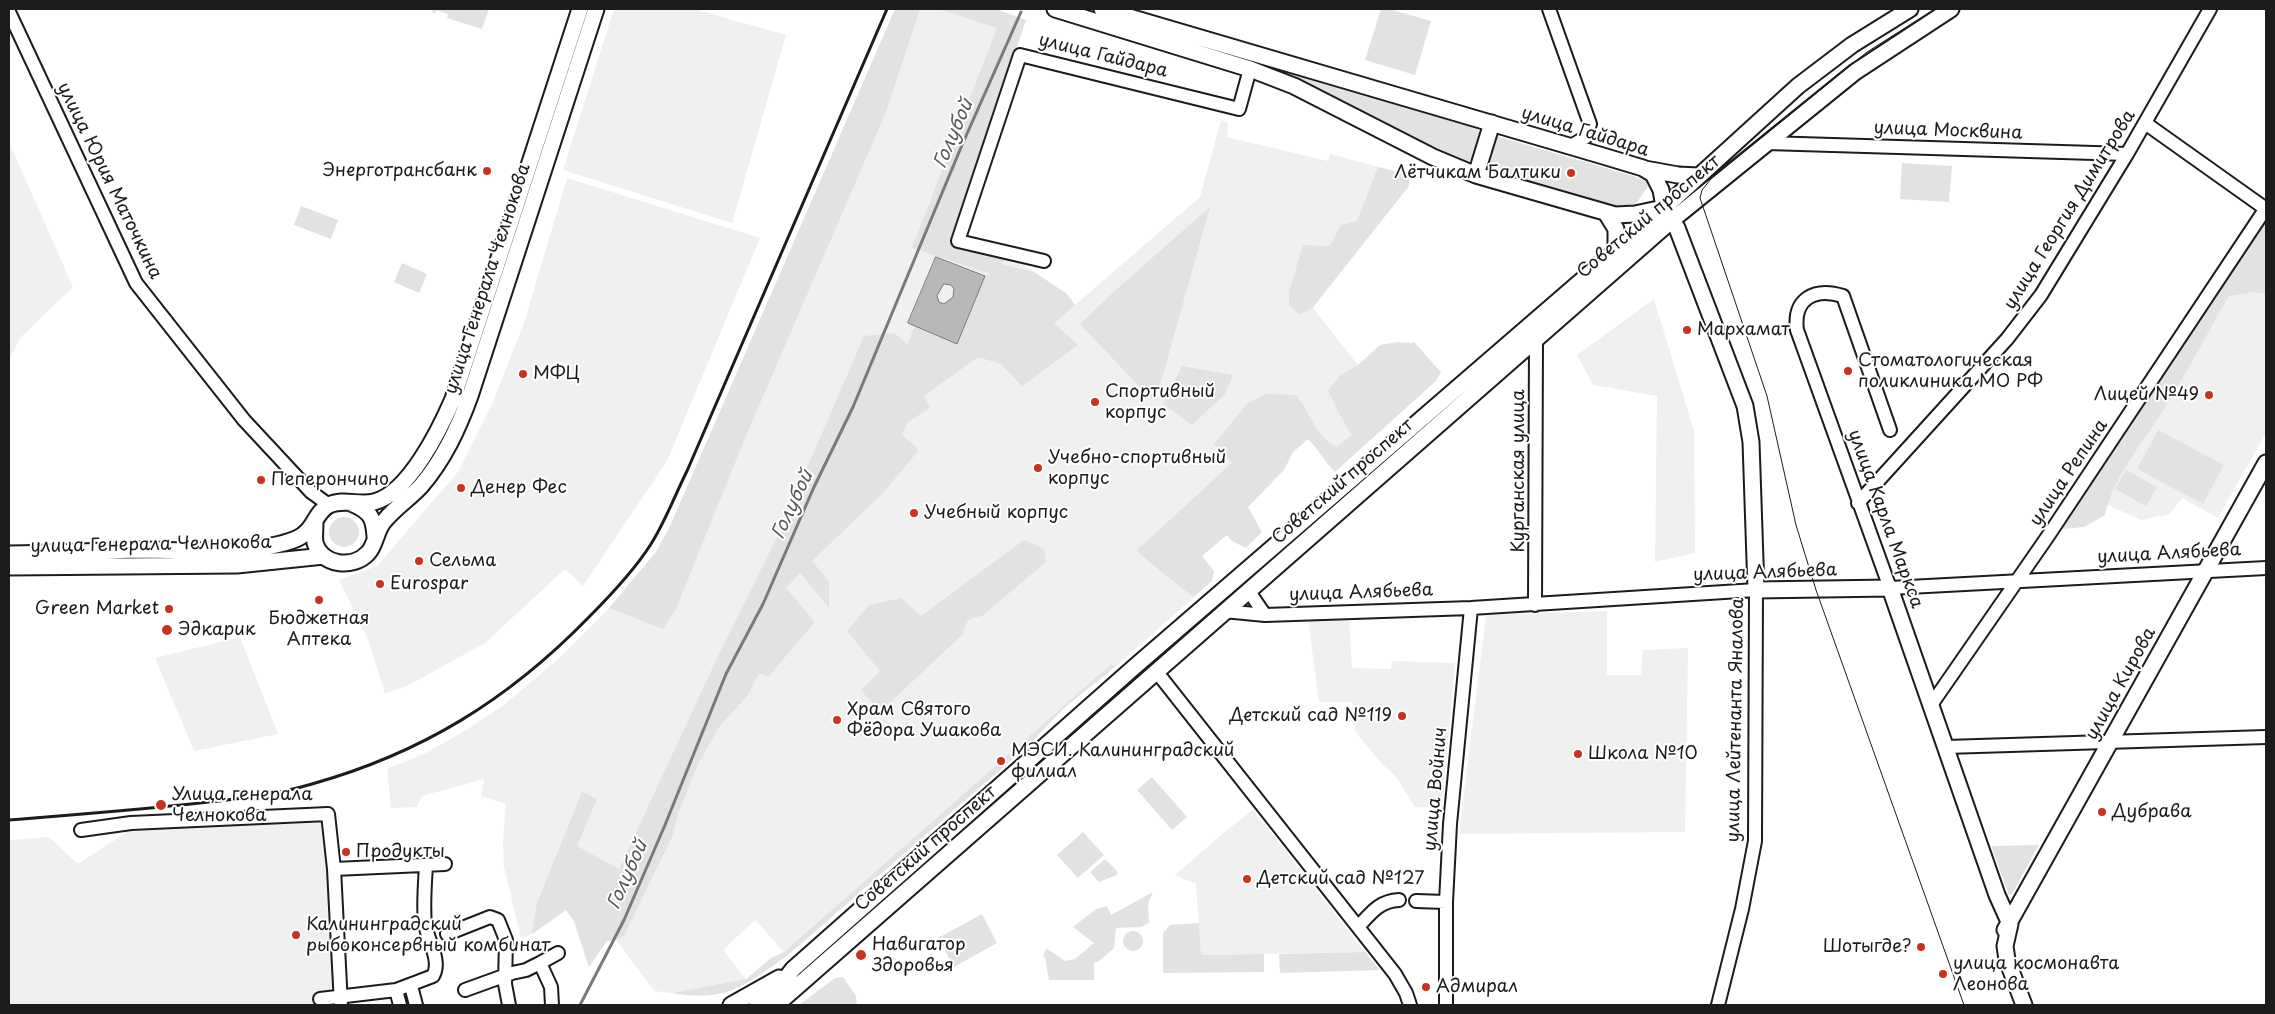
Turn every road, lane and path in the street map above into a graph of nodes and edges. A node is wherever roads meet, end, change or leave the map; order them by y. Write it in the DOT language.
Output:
graph roads {
  1 [pos="580,9"];
  2 [pos="596,9"];
  3 [pos="1055,9"];
  4 [pos="1102,9"];
  5 [pos="1549,9"];
  6 [pos="1910,9"];
  7 [pos="1951,9"];
  8 [pos="2210,9"];
  9 [pos="9,12"];
  10 [pos="1250,69"];
  11 [pos="1492,123"];
  12 [pos="2145,123"];
  13 [pos="1767,142"];
  14 [pos="1571,146"];
  15 [pos="2128,154"];
  16 [pos="1643,168"];
  17 [pos="1476,175"];
  18 [pos="1698,176"];
  19 [pos="2266,209"];
  20 [pos="1606,213"];
  21 [pos="1668,214"];
  22 [pos="1616,251"];
  23 [pos="1044,261"];
  24 [pos="486,299"];
  25 [pos="498,310"];
  26 [pos="1536,338"];
  27 [pos="1890,430"];
  28 [pos="2266,463"];
  29 [pos="350,503"];
  30 [pos="1858,503"];
  31 [pos="321,514"];
  32 [pos="375,538"];
  33 [pos="9,554"];
  34 [pos="324,556"];
  35 [pos="9,567"];
  36 [pos="2266,568"];
  37 [pos="2205,571"];
  38 [pos="2018,581"];
  39 [pos="1890,588"];
  40 [pos="1248,590"];
  41 [pos="1756,590"];
  42 [pos="1536,605"];
  43 [pos="1471,608"];
  44 [pos="1224,612"];
  45 [pos="1265,615"];
  46 [pos="1156,671"];
  47 [pos="1931,705"];
  48 [pos="2266,736"];
  49 [pos="2111,741"];
  50 [pos="1946,747"];
  51 [pos="81,830"];
  52 [pos="444,864"];
  53 [pos="426,865"];
  54 [pos="334,869"];
  55 [pos="1399,900"];
  56 [pos="1416,901"];
  57 [pos="1446,902"];
  58 [pos="2010,924"];
  59 [pos="1358,927"];
  60 [pos="447,934"];
  61 [pos="558,953"];
  62 [pos="540,963"];
  63 [pos="793,969"];
  64 [pos="505,976"];
  65 [pos="411,986"];
  66 [pos="396,990"];
  67 [pos="464,990"];
  68 [pos="320,999"];
  69 [pos="788,999"];
  70 [pos="340,1001"];
  71 [pos="1446,1004"];
  72 [pos="400,1005"];
  73 [pos="416,1005"];
  74 [pos="510,1005"];
  75 [pos="552,1005"];
  76 [pos="730,1005"];
  77 [pos="757,1005"];
  78 [pos="776,1005"];
  79 [pos="1410,1005"];
  80 [pos="1718,1005"];
  81 [pos="2017,1005"];
  82 [pos="2024,1005"];
  1 -- 24 [label="main road, улица Генерала Челнокова"];
  2 -- 25 [label="main road, улица Генерала Челнокова"];
  3 -- 10 [label="main road, улица Гайдара"];
  4 -- 11 [label="main road, улица Гайдара"];
  5 -- 14 [label="street"];
  6 -- 18 [label="main road, Советский проспект"];
  7 -- 13 [label="main road, Советский проспект"];
  8 -- 12 [label="street, улица Георгия Димитрова"];
  9 -- 31 [label="street, улица Юрия Маточкина"];
  10 -- 17 [label="main road, улица Гайдара"];
  10 -- 23 [label="street, улица Гайдара"];
  11 -- 14 [label="main road, улица Гайдара"];
  11 -- 17 [label="main road"];
  12 -- 15 [label="street, улица Георгия Димитрова"];
  12 -- 19 [label="street"];
  13 -- 15 [label="street, улица Москвина"];
  13 -- 21 [label="main road, Советский проспект"];
  14 -- 16 [label="main road, улица Гайдара"];
  15 -- 30 [label="street, улица Георгия Димитрова"];
  16 -- 18 [label="main road"];
  16 -- 21 [label="main road, улица Гайдара"];
  17 -- 20 [label="main road, улица Гайдара"];
  18 -- 21 [label="main road, Советский проспект"];
  19 -- 38 [label="street, улица Репина"];
  20 -- 21 [label="main road, улица Гайдара"];
  20 -- 22 [label="main road"];
  21 -- 22 [label="main road, Советский проспект"];
  21 -- 26 [label="main road, Советский проспект"];
  21 -- 41 [label="main road, улица Лейтенанта Яналова"];
  22 -- 63 [label="main road, Советский проспект"];
  24 -- 25 [label="main road"];
  24 -- 29 [label="main road, улица Генерала Челнокова"];
  25 -- 32 [label="main road, улица Генерала Челнокова"];
  26 -- 40 [label="main road, Советский проспект"];
  26 -- 42 [label="street, Курганская улица"];
  27 -- 30 [label="street, улица Карла Маркса"];
  28 -- 37 [label="main road, улица Кирова"];
  29 -- 31 [label="main road, улица Генерала Челнокова"];
  29 -- 32 [label="main road"];
  30 -- 39 [label="street, улица Карла Маркса"];
  31 -- 33 [label="main road, улица Генерала Челнокова"];
  31 -- 34 [label="main road"];
  32 -- 34 [label="main road, улица Генерала Челнокова"];
  34 -- 35 [label="main road, улица Генерала Челнокова"];
  36 -- 37 [label="street, улица Алябьева"];
  37 -- 38 [label="street, улица Алябьева"];
  37 -- 49 [label="main road, улица Кирова"];
  38 -- 39 [label="street, улица Алябьева"];
  38 -- 47 [label="street, улица Репина"];
  39 -- 41 [label="main road, улица Алябьева"];
  39 -- 47 [label="main road, улица Карла Маркса"];
  40 -- 44 [label="main road, Советский проспект"];
  40 -- 45 [label="street, улица Алябьева"];
  41 -- 42 [label="street, улица Алябьева"];
  41 -- 80 [label="street, улица Лейтенанта Яналова"];
  42 -- 43 [label="street, улица Алябьева"];
  43 -- 45 [label="street, улица Алябьева"];
  43 -- 57 [label="street, улица Войнич"];
  44 -- 45 [label="street, улица Алябьева"];
  44 -- 46 [label="main road, Советский проспект"];
  46 -- 59 [label="street"];
  46 -- 69 [label="main road, Советский проспект"];
  47 -- 50 [label="main road, улица Карла Маркса"];
  48 -- 49 [label="street"];
  49 -- 50 [label="street"];
  49 -- 58 [label="main road, улица Кирова"];
  50 -- 58 [label="main road, улица Карла Маркса"];
  51 -- 54 [label="street"];
  52 -- 53 [label="street"];
  53 -- 54 [label="street"];
  53 -- 65 [label="street"];
  54 -- 70 [label="street"];
  55 -- 59 [label="street"];
  56 -- 57 [label="street"];
  57 -- 71 [label="street, улица Войнич"];
  58 -- 81 [label="main road"];
  58 -- 82 [label="main road"];
  59 -- 79 [label="street"];
  60 -- 64 [label="street"];
  61 -- 62 [label="street"];
  62 -- 64 [label="street"];
  62 -- 75 [label="street"];
  63 -- 76 [label="main road, Советский проспект"];
  63 -- 77 [label="main road, Советский проспект"];
  64 -- 67 [label="street"];
  64 -- 74 [label="street"];
  65 -- 66 [label="street"];
  65 -- 73 [label="street"];
  66 -- 70 [label="street"];
  66 -- 72 [label="street"];
  68 -- 70 [label="street"];
  69 -- 78 [label="main road, Советский проспект"];
}
